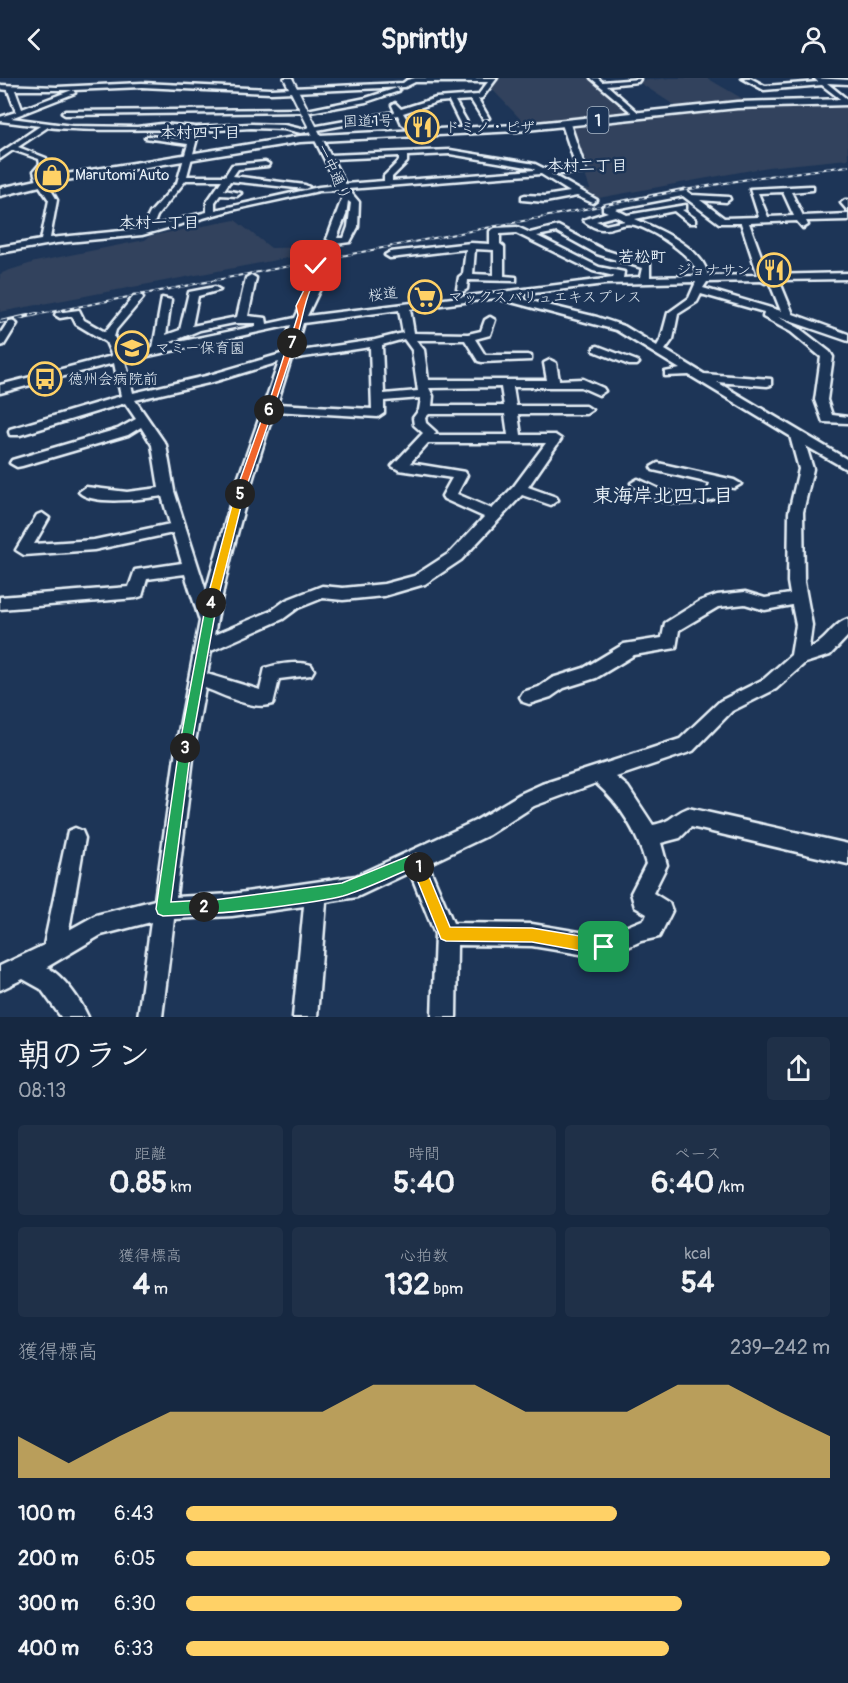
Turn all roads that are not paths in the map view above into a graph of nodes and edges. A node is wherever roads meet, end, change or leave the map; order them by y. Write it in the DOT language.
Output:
graph roads {
  1 [pos="93,78"];
  2 [pos="209,78"];
  3 [pos="288,78"];
  4 [pos="348,78"];
  5 [pos="369,78"];
  6 [pos="594,78"];
  7 [pos="634,78"];
  8 [pos="785,78"];
  9 [pos="493,79"];
  10 [pos="747,79"];
  11 [pos="466,80"];
  12 [pos="22,81"];
  13 [pos="820,81"];
  14 [pos="122,82"];
  15 [pos="848,82"];
  16 [pos="601,84"];
  17 [pos="405,85"];
  18 [pos="378,86"];
  19 [pos="0,87"];
  20 [pos="102,87"];
  21 [pos="171,87"];
  22 [pos="330,87"];
  23 [pos="12,88"];
  24 [pos="81,88"];
  25 [pos="315,88"];
  26 [pos="249,89"];
  27 [pos="293,89"];
  28 [pos="203,92"];
  29 [pos="97,94"];
  30 [pos="385,95"];
  31 [pos="473,98"];
  32 [pos="247,99"];
  33 [pos="259,99"];
  34 [pos="451,99"];
  35 [pos="90,103"];
  36 [pos="847,103"];
  37 [pos="242,110"];
  38 [pos="299,111"];
  39 [pos="156,112"];
  40 [pos="399,112"];
  41 [pos="20,113"];
  42 [pos="65,113"];
  43 [pos="639,116"];
  44 [pos="485,118"];
  45 [pos="0,119"];
  46 [pos="566,124"];
  47 [pos="46,125"];
  48 [pos="196,129"];
  49 [pos="224,129"];
  50 [pos="316,131"];
  51 [pos="468,131"];
  52 [pos="445,133"];
  53 [pos="419,134"];
  54 [pos="347,136"];
  55 [pos="149,138"];
  56 [pos="191,142"];
  57 [pos="12,147"];
  58 [pos="231,149"];
  59 [pos="450,152"];
  60 [pos="403,155"];
  61 [pos="0,157"];
  62 [pos="328,157"];
  63 [pos="345,157"];
  64 [pos="186,158"];
  65 [pos="335,171"];
  66 [pos="543,171"];
  67 [pos="183,178"];
  68 [pos="228,178"];
  69 [pos="42,182"];
  70 [pos="388,184"];
  71 [pos="810,188"];
  72 [pos="319,189"];
  73 [pos="218,190"];
  74 [pos="786,190"];
  75 [pos="237,191"];
  76 [pos="0,192"];
  77 [pos="345,192"];
  78 [pos="578,193"];
  79 [pos="690,197"];
  80 [pos="726,199"];
  81 [pos="525,200"];
  82 [pos="592,200"];
  83 [pos="848,203"];
  84 [pos="848,208"];
  85 [pos="210,214"];
  86 [pos="848,217"];
  87 [pos="624,218"];
  88 [pos="744,220"];
  89 [pos="765,220"];
  90 [pos="692,221"];
  91 [pos="801,223"];
  92 [pos="146,231"];
  93 [pos="527,236"];
  94 [pos="338,239"];
  95 [pos="45,242"];
  96 [pos="471,246"];
  97 [pos="495,246"];
  98 [pos="0,250"];
  99 [pos="390,255"];
  100 [pos="326,266"];
  101 [pos="848,276"];
  102 [pos="468,277"];
  103 [pos="251,278"];
  104 [pos="499,278"];
  105 [pos="512,279"];
  106 [pos="644,280"];
  107 [pos="769,280"];
  108 [pos="619,281"];
  109 [pos="700,284"];
  110 [pos="215,290"];
  111 [pos="462,290"];
  112 [pos="491,295"];
  113 [pos="138,298"];
  114 [pos="166,300"];
  115 [pos="404,307"];
  116 [pos="770,312"];
  117 [pos="60,315"];
  118 [pos="301,315"];
  119 [pos="789,318"];
  120 [pos="242,319"];
  121 [pos="490,320"];
  122 [pos="12,324"];
  123 [pos="262,328"];
  124 [pos="184,331"];
  125 [pos="487,332"];
  126 [pos="502,333"];
  127 [pos="410,335"];
  128 [pos="468,337"];
  129 [pos="108,338"];
  130 [pos="848,338"];
  131 [pos="0,343"];
  132 [pos="376,343"];
  133 [pos="158,347"];
  134 [pos="597,349"];
  135 [pos="659,351"];
  136 [pos="288,356"];
  137 [pos="526,358"];
  138 [pos="118,359"];
  139 [pos="550,363"];
  140 [pos="633,363"];
  141 [pos="669,374"];
  142 [pos="695,374"];
  143 [pos="767,382"];
  144 [pos="507,384"];
  145 [pos="555,384"];
  146 [pos="0,389"];
  147 [pos="424,389"];
  148 [pos="599,391"];
  149 [pos="128,398"];
  150 [pos="378,398"];
  151 [pos="270,407"];
  152 [pos="425,410"];
  153 [pos="511,410"];
  154 [pos="586,410"];
  155 [pos="142,420"];
  156 [pos="846,420"];
  157 [pos="15,432"];
  158 [pos="796,435"];
  159 [pos="426,439"];
  160 [pos="514,439"];
  161 [pos="17,463"];
  162 [pos="848,466"];
  163 [pos="658,467"];
  164 [pos="717,480"];
  165 [pos="638,483"];
  166 [pos="734,484"];
  167 [pos="519,489"];
  168 [pos="167,491"];
  169 [pos="86,492"];
  170 [pos="551,500"];
  171 [pos="493,515"];
  172 [pos="42,518"];
  173 [pos="178,527"];
  174 [pos="189,568"];
  175 [pos="798,598"];
  176 [pos="0,603"];
  177 [pos="208,621"];
  178 [pos="848,625"];
  179 [pos="203,647"];
  180 [pos="799,658"];
  181 [pos="304,670"];
  182 [pos="197,678"];
  183 [pos="529,697"];
  184 [pos="600,775"];
  185 [pos="648,835"];
  186 [pos="75,838"];
  187 [pos="848,854"];
  188 [pos="416,860"];
  189 [pos="316,894"];
  190 [pos="163,909"];
  191 [pos="446,934"];
  192 [pos="54,952"];
  193 [pos="25,967"];
  194 [pos="0,978"];
  195 [pos="76,1017"];
  196 [pos="150,1017"];
  197 [pos="304,1017"];
  198 [pos="444,1017"];
  1 -- 24 [label="street"];
  2 -- 28 [label="street"];
  3 -- 27 [label="main road"];
  4 -- 22 [label="street"];
  5 -- 18 [label="street"];
  6 -- 16 [label="street"];
  7 -- 16 [label="street"];
  8 -- 10 [label="street"];
  9 -- 11 [label="street"];
  9 -- 31 [label="street"];
  10 -- 13 [label="street"];
  11 -- 17 [label="street"];
  12 -- 23 [label="street"];
  13 -- 15 [label="street"];
  13 -- 36 [label="street"];
  14 -- 20 [label="street"];
  14 -- 21 [label="street"];
  16 -- 43 [label="street"];
  17 -- 18 [label="street"];
  17 -- 30 [label="street"];
  18 -- 22 [label="street"];
  18 -- 30 [label="street"];
  19 -- 23 [label="street"];
  20 -- 24 [label="street"];
  20 -- 29 [label="street"];
  21 -- 28 [label="street"];
  21 -- 39 [label="street"];
  22 -- 25 [label="street"];
  23 -- 24 [label="street"];
  23 -- 41 [label="street"];
  24 -- 41 [label="street"];
  25 -- 27 [label="street"];
  25 -- 30 [label="street"];
  26 -- 27 [label="street"];
  26 -- 28 [label="street"];
  26 -- 32 [label="street"];
  27 -- 50 [label="main road"];
  30 -- 40 [label="street"];
  31 -- 34 [label="street"];
  31 -- 44 [label="street"];
  32 -- 33 [label="street"];
  32 -- 37 [label="street"];
  34 -- 40 [label="street"];
  34 -- 51 [label="street"];
  35 -- 42 [label="street"];
  36 -- 43 [label="highway, 国道1号 / 1"];
  37 -- 38 [label="street"];
  37 -- 39 [label="street"];
  37 -- 49 [label="street"];
  39 -- 42 [label="street"];
  40 -- 50 [label="street"];
  40 -- 53 [label="street"];
  41 -- 45 [label="street"];
  42 -- 47 [label="street"];
  43 -- 46 [label="highway, 国道1号 / 1"];
  45 -- 47 [label="street"];
  46 -- 51 [label="highway, 国道1号 / 1"];
  46 -- 66 [label="street"];
  47 -- 48 [label="street"];
  47 -- 57 [label="street"];
  48 -- 49 [label="street"];
  48 -- 56 [label="street"];
  49 -- 50 [label="street"];
  50 -- 54 [label="highway, 国道1号 / 1"];
  50 -- 58 [label="highway, 国道1号 / 1"];
  50 -- 62 [label="street, 一中通り"];
  51 -- 52 [label="highway, 国道1号 / 1"];
  52 -- 53 [label="highway, 国道1号 / 1"];
  52 -- 59 [label="street"];
  53 -- 54 [label="highway, 国道1号 / 1"];
  54 -- 63 [label="street"];
  55 -- 56 [label="street"];
  56 -- 64 [label="street"];
  57 -- 61 [label="street"];
  57 -- 69 [label="street"];
  58 -- 64 [label="highway, 国道1号 / 1"];
  58 -- 68 [label="street"];
  59 -- 60 [label="street"];
  59 -- 66 [label="street"];
  60 -- 63 [label="street"];
  60 -- 70 [label="street"];
  62 -- 63 [label="street"];
  62 -- 65 [label="street, 一中通り"];
  63 -- 65 [label="street"];
  64 -- 67 [label="street"];
  64 -- 69 [label="highway, 国道1号 / 1"];
  65 -- 77 [label="street, 一中通り"];
  66 -- 70 [label="street"];
  66 -- 78 [label="street"];
  67 -- 68 [label="street"];
  67 -- 92 [label="street"];
  68 -- 72 [label="street"];
  68 -- 73 [label="street"];
  69 -- 76 [label="highway, 国道1号 / 1"];
  69 -- 95 [label="street"];
  70 -- 77 [label="street"];
  71 -- 74 [label="street"];
  72 -- 77 [label="street"];
  72 -- 85 [label="street"];
  73 -- 75 [label="street"];
  73 -- 85 [label="street"];
  74 -- 89 [label="street"];
  74 -- 91 [label="street"];
  77 -- 94 [label="street, 一中通り"];
  78 -- 81 [label="street"];
  78 -- 82 [label="street"];
  79 -- 80 [label="street"];
  79 -- 87 [label="street"];
  79 -- 88 [label="street"];
  83 -- 84 [label="street"];
  85 -- 92 [label="street"];
  86 -- 91 [label="street"];
  87 -- 90 [label="street"];
  87 -- 109 [label="street"];
  88 -- 89 [label="street"];
  88 -- 107 [label="street"];
  89 -- 91 [label="street"];
  92 -- 95 [label="street"];
  93 -- 97 [label="street"];
  93 -- 106 [label="street"];
  93 -- 108 [label="street"];
  95 -- 98 [label="street"];
  96 -- 97 [label="street"];
  96 -- 99 [label="street"];
  96 -- 102 [label="street"];
  97 -- 104 [label="street"];
  100 -- 118 [label="street"];
  101 -- 107 [label="street, 桜道"];
  102 -- 104 [label="street"];
  102 -- 111 [label="street"];
  103 -- 120 [label="street"];
  104 -- 105 [label="street"];
  106 -- 108 [label="street, 桜道"];
  106 -- 109 [label="street, 桜道"];
  107 -- 109 [label="street, 桜道"];
  107 -- 119 [label="street"];
  108 -- 112 [label="street, 桜道"];
  109 -- 116 [label="street"];
  109 -- 135 [label="street"];
  110 -- 124 [label="street"];
  112 -- 115 [label="street, 桜道"];
  112 -- 135 [label="street"];
  113 -- 129 [label="street"];
  114 -- 133 [label="street"];
  115 -- 118 [label="street, 桜道"];
  115 -- 127 [label="street"];
  116 -- 119 [label="street"];
  116 -- 156 [label="street"];
  117 -- 129 [label="street"];
  118 -- 118 [label="street"];
  118 -- 123 [label="street, 桜道"];
  118 -- 136 [label="street"];
  119 -- 130 [label="street"];
  120 -- 123 [label="street"];
  120 -- 124 [label="street"];
  121 -- 125 [label="street"];
  122 -- 131 [label="street"];
  123 -- 133 [label="street, 桜道"];
  124 -- 133 [label="street"];
  125 -- 126 [label="street"];
  125 -- 128 [label="street"];
  127 -- 128 [label="street"];
  127 -- 132 [label="street"];
  127 -- 147 [label="street"];
  128 -- 137 [label="street"];
  129 -- 138 [label="street"];
  132 -- 136 [label="street"];
  132 -- 150 [label="street"];
  133 -- 138 [label="street, 桜道"];
  134 -- 140 [label="street"];
  135 -- 142 [label="street"];
  136 -- 149 [label="street"];
  136 -- 151 [label="street"];
  138 -- 146 [label="street, 桜道"];
  138 -- 149 [label="street"];
  139 -- 145 [label="street"];
  141 -- 142 [label="street"];
  142 -- 143 [label="street"];
  142 -- 158 [label="street"];
  144 -- 145 [label="street"];
  144 -- 147 [label="street"];
  144 -- 153 [label="street"];
  145 -- 148 [label="street"];
  147 -- 150 [label="street"];
  147 -- 152 [label="street"];
  149 -- 155 [label="street"];
  149 -- 157 [label="street"];
  150 -- 151 [label="street"];
  151 -- 177 [label="street"];
  152 -- 153 [label="street"];
  152 -- 159 [label="street"];
  153 -- 154 [label="street"];
  153 -- 160 [label="street"];
  155 -- 161 [label="street"];
  155 -- 168 [label="street"];
  158 -- 162 [label="street"];
  158 -- 175 [label="street"];
  159 -- 160 [label="street"];
  159 -- 171 [label="street"];
  160 -- 167 [label="street"];
  163 -- 164 [label="street"];
  164 -- 165 [label="street"];
  164 -- 166 [label="street"];
  167 -- 170 [label="street"];
  167 -- 171 [label="street"];
  168 -- 169 [label="street"];
  168 -- 173 [label="street"];
  171 -- 179 [label="street"];
  172 -- 173 [label="street"];
  173 -- 174 [label="street"];
  174 -- 176 [label="street"];
  174 -- 177 [label="street"];
  175 -- 180 [label="street"];
  175 -- 183 [label="street"];
  177 -- 179 [label="street"];
  178 -- 180 [label="street"];
  179 -- 182 [label="street"];
  180 -- 184 [label="street"];
  181 -- 182 [label="street"];
  182 -- 190 [label="street"];
  184 -- 185 [label="street"];
  184 -- 188 [label="street"];
  185 -- 187 [label="street"];
  185 -- 191 [label="street"];
  186 -- 192 [label="street"];
  188 -- 189 [label="street"];
  188 -- 191 [label="street"];
  189 -- 190 [label="street"];
  189 -- 197 [label="street"];
  190 -- 192 [label="street"];
  190 -- 196 [label="street"];
  191 -- 198 [label="street"];
  192 -- 193 [label="street"];
  193 -- 194 [label="street"];
  193 -- 195 [label="street"];
}
